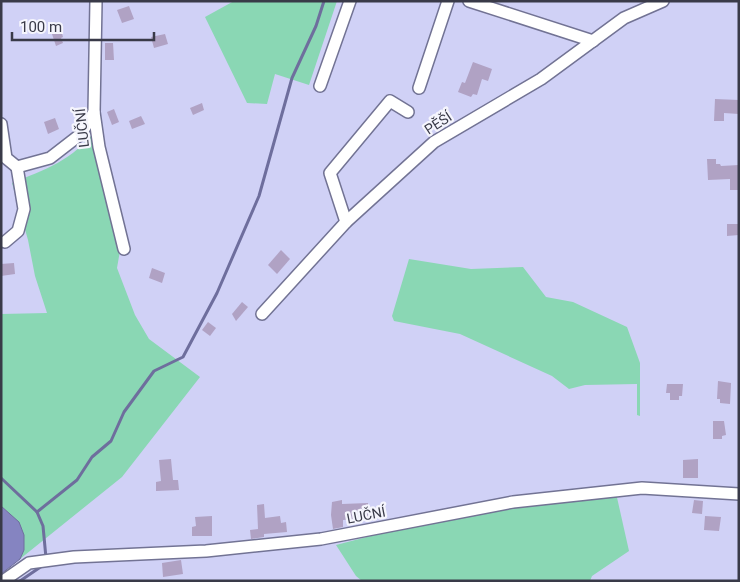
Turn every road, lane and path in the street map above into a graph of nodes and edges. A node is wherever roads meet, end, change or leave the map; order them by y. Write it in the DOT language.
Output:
graph roads {
  1 [pos="96,1"];
  2 [pos="350,1"];
  3 [pos="448,1"];
  4 [pos="469,1"];
  5 [pos="663,1"];
  6 [pos="593,41"];
  7 [pos="320,86"];
  8 [pos="419,88"];
  9 [pos="94,112"];
  10 [pos="408,112"];
  11 [pos="1,124"];
  12 [pos="17,167"];
  13 [pos="346,222"];
  14 [pos="5,242"];
  15 [pos="124,250"];
  16 [pos="262,314"];
  17 [pos="739,494"];
  18 [pos="3,581"];
  1 -- 9 [label="street, LUČNÍ"];
  2 -- 7 [label="street"];
  3 -- 8 [label="street"];
  4 -- 6 [label="street"];
  5 -- 6 [label="street, PĚŠÍ"];
  6 -- 13 [label="street, PĚŠÍ"];
  9 -- 12 [label="street"];
  9 -- 15 [label="street, LUČNÍ"];
  10 -- 13 [label="street"];
  11 -- 12 [label="street"];
  12 -- 14 [label="street"];
  13 -- 16 [label="street, PĚŠÍ"];
  17 -- 18 [label="street, LUČNÍ"];
}
